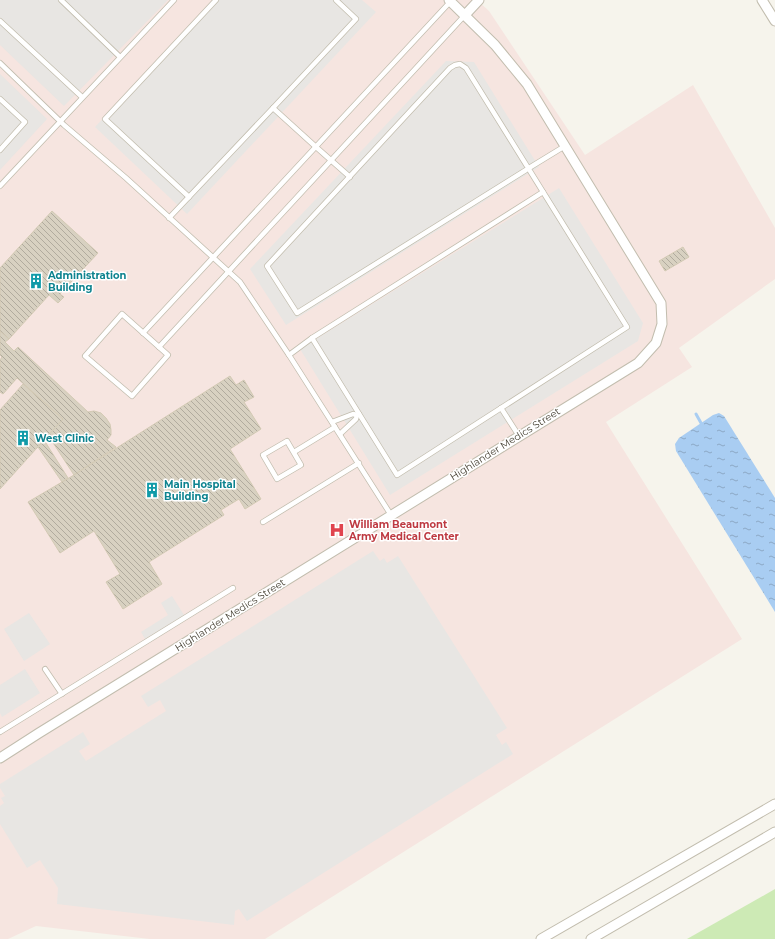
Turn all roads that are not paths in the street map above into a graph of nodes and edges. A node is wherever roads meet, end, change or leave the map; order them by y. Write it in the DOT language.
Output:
graph roads {
  1 [pos="61,0"];
  2 [pos="174,0"];
  3 [pos="216,0"];
  4 [pos="336,0"];
  5 [pos="451,0"];
  6 [pos="479,0"];
  7 [pos="762,0"];
  8 [pos="465,15"];
  9 [pos="0,21"];
  10 [pos="775,21"];
  11 [pos="120,57"];
  12 [pos="0,63"];
  13 [pos="82,98"];
  14 [pos="0,100"];
  15 [pos="273,108"];
  16 [pos="60,121"];
  17 [pos="565,146"];
  18 [pos="316,147"];
  19 [pos="0,150"];
  20 [pos="331,160"];
  21 [pos="529,168"];
  22 [pos="350,177"];
  23 [pos="0,186"];
  24 [pos="543,192"];
  25 [pos="189,197"];
  26 [pos="169,218"];
  27 [pos="213,257"];
  28 [pos="228,271"];
  29 [pos="143,333"];
  30 [pos="312,338"];
  31 [pos="159,347"];
  32 [pos="289,355"];
  33 [pos="501,408"];
  34 [pos="358,414"];
  35 [pos="332,422"];
  36 [pos="335,427"];
  37 [pos="340,434"];
  38 [pos="519,436"];
  39 [pos="294,452"];
  40 [pos="358,463"];
  41 [pos="391,515"];
  42 [pos="263,522"];
  43 [pos="233,588"];
  44 [pos="45,668"];
  45 [pos="62,694"];
  46 [pos="0,732"];
  47 [pos="0,758"];
  48 [pos="775,804"];
  49 [pos="775,832"];
  50 [pos="541,939"];
  51 [pos="591,939"];
  1 -- 11 [label="lane"];
  2 -- 11 [label="lane"];
  3 -- 25 [label="lane"];
  4 -- 15 [label="lane"];
  5 -- 8 [label="street, Highlander Medics Street"];
  5 -- 18 [label="lane"];
  6 -- 8 [label="street"];
  7 -- 10 [label="street"];
  8 -- 17 [label="street, Highlander Medics Street"];
  8 -- 20 [label="lane"];
  9 -- 13 [label="lane"];
  11 -- 13 [label="lane"];
  12 -- 16 [label="lane"];
  13 -- 16 [label="lane"];
  14 -- 19 [label="lane"];
  15 -- 18 [label="lane"];
  15 -- 25 [label="lane"];
  16 -- 23 [label="lane"];
  16 -- 26 [label="lane"];
  17 -- 21 [label="lane"];
  17 -- 38 [label="street, Highlander Medics Street"];
  18 -- 20 [label="lane"];
  18 -- 27 [label="lane"];
  20 -- 22 [label="lane"];
  20 -- 28 [label="lane"];
  21 -- 22 [label="lane"];
  21 -- 22 [label="lane"];
  21 -- 24 [label="lane"];
  24 -- 30 [label="lane"];
  24 -- 33 [label="lane"];
  25 -- 26 [label="lane"];
  26 -- 27 [label="lane"];
  27 -- 28 [label="lane"];
  27 -- 29 [label="lane"];
  28 -- 31 [label="lane"];
  28 -- 32 [label="lane"];
  29 -- 31 [label="lane"];
  29 -- 31 [label="lane"];
  30 -- 32 [label="lane"];
  30 -- 34 [label="lane"];
  32 -- 35 [label="lane"];
  33 -- 34 [label="lane"];
  33 -- 38 [label="lane"];
  34 -- 35 [label="lane"];
  34 -- 37 [label="lane"];
  35 -- 36 [label="lane"];
  36 -- 37 [label="lane"];
  36 -- 39 [label="lane"];
  37 -- 40 [label="lane"];
  38 -- 41 [label="street, Highlander Medics Street"];
  39 -- 39 [label="lane"];
  40 -- 41 [label="lane"];
  40 -- 42 [label="lane"];
  41 -- 47 [label="street, Highlander Medics Street"];
  43 -- 45 [label="lane"];
  44 -- 45 [label="lane"];
  45 -- 46 [label="lane"];
  48 -- 50 [label="street"];
  49 -- 51 [label="street"];
}
